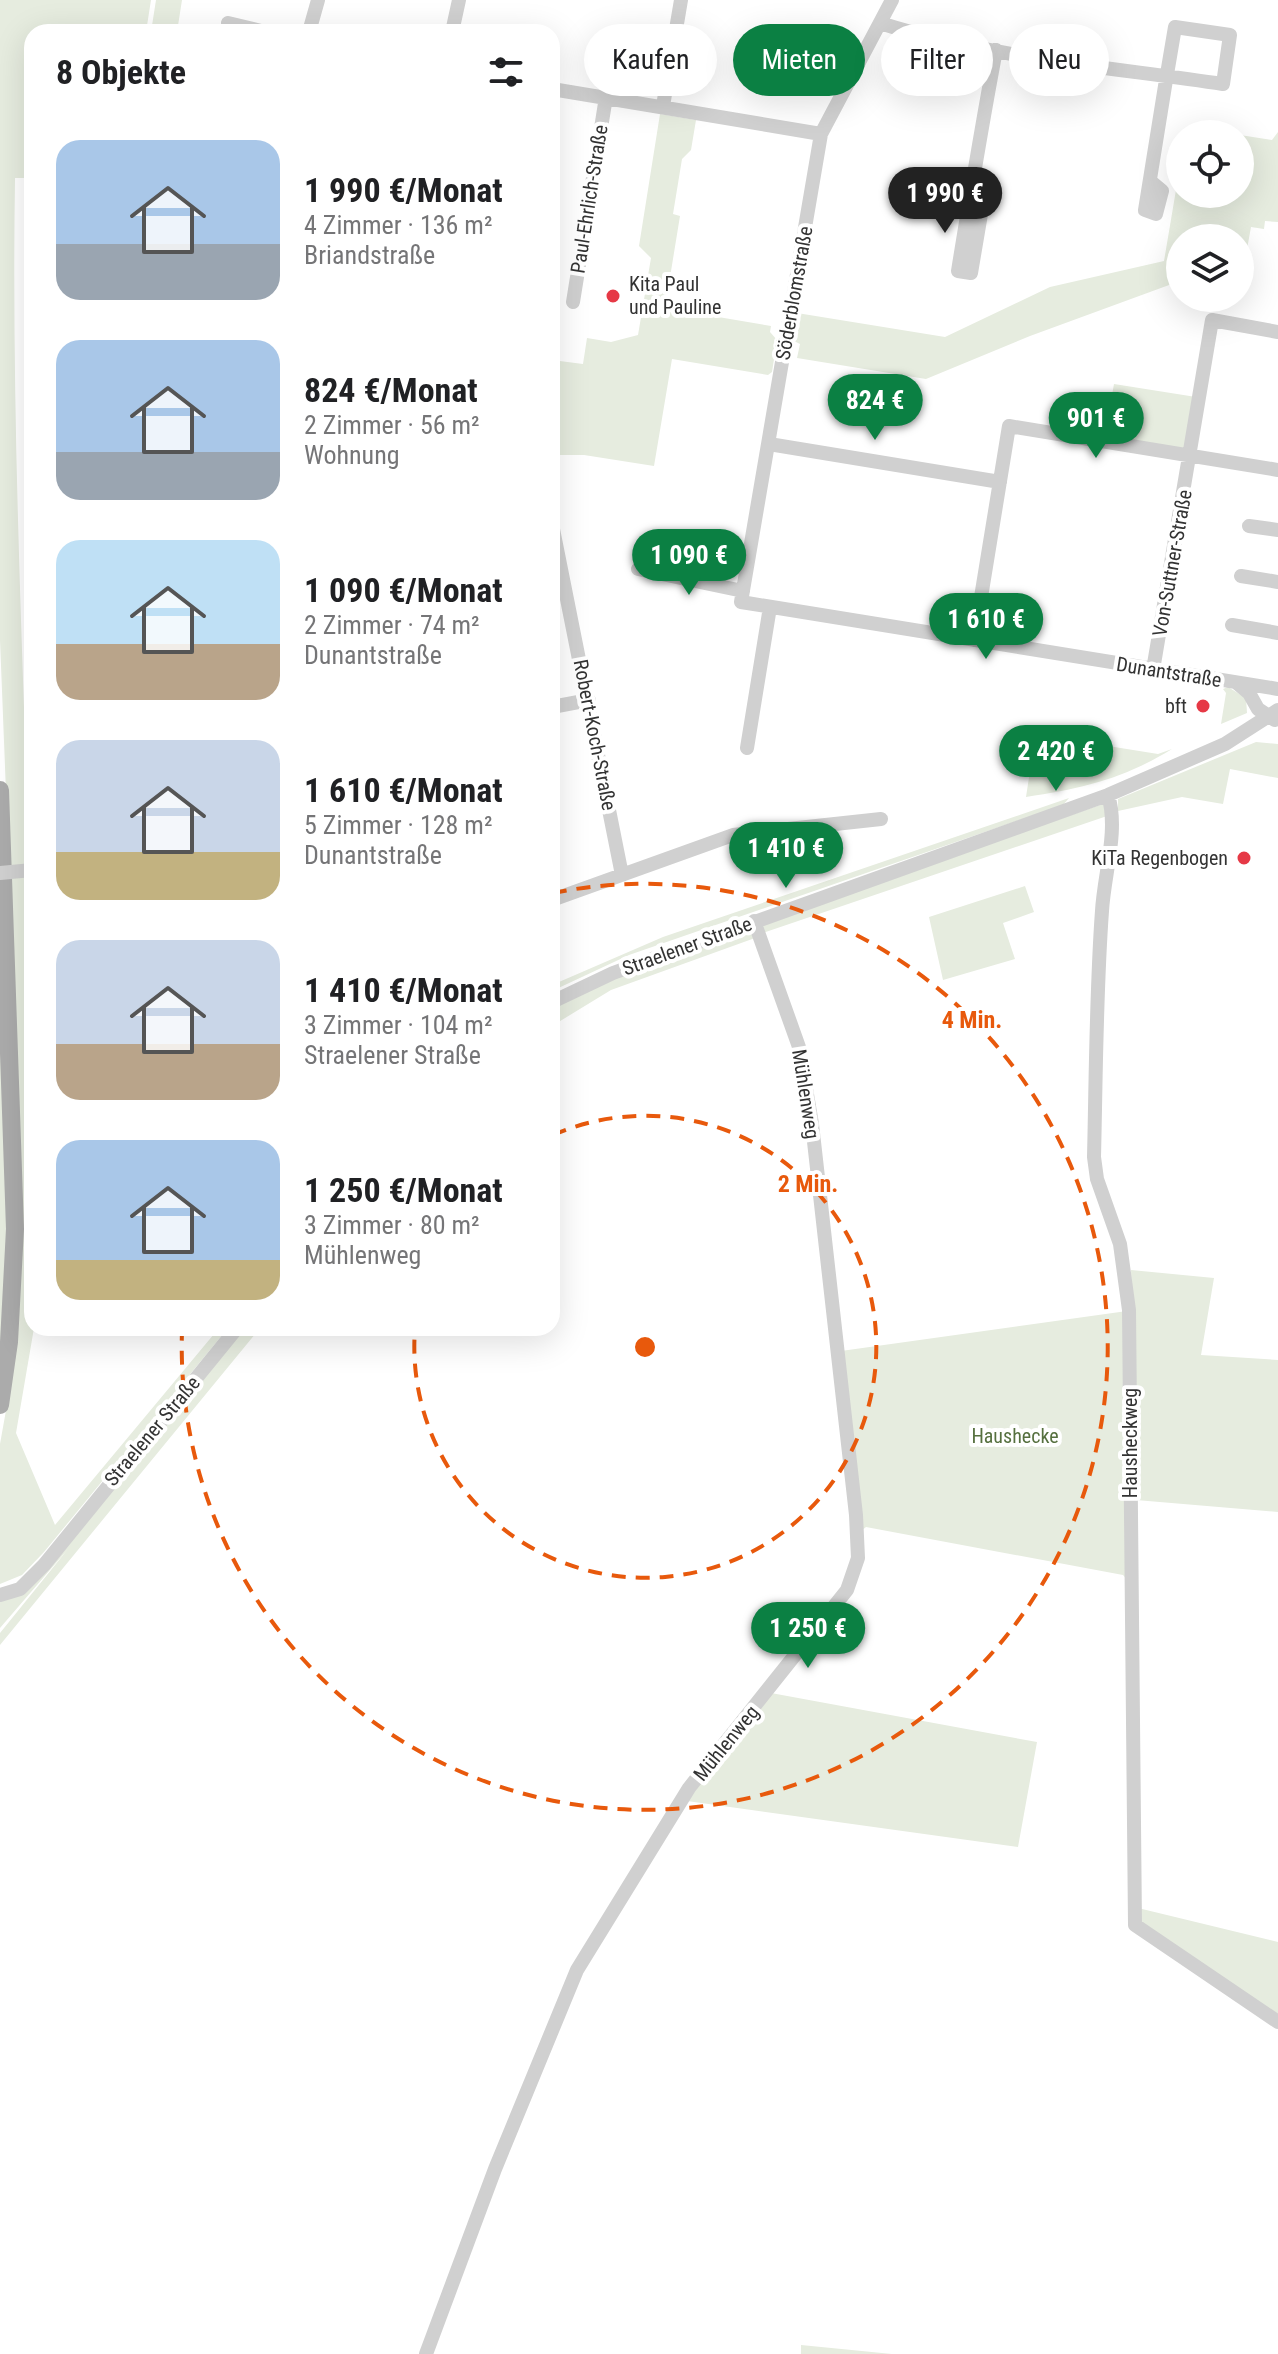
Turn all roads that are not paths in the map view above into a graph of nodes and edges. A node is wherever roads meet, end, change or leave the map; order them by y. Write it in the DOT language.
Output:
graph roads {
  1 [pos="318,0"];
  2 [pos="459,0"];
  3 [pos="681,0"];
  4 [pos="892,0"];
  5 [pos="228,23"];
  6 [pos="880,23"];
  7 [pos="232,24"];
  8 [pos="311,24"];
  9 [pos="454,24"];
  10 [pos="996,50"];
  11 [pos="1168,76"];
  12 [pos="560,90"];
  13 [pos="606,97"];
  14 [pos="663,106"];
  15 [pos="821,134"];
  16 [pos="1150,181"];
  17 [pos="969,200"];
  18 [pos="573,302"];
  19 [pos="1278,332"];
  20 [pos="769,444"];
  21 [pos="1190,456"];
  22 [pos="1278,470"];
  23 [pos="1000,482"];
  24 [pos="1249,526"];
  25 [pos="1278,530"];
  26 [pos="560,562"];
  27 [pos="638,569"];
  28 [pos="1241,576"];
  29 [pos="1278,582"];
  30 [pos="742,596"];
  31 [pos="770,607"];
  32 [pos="1232,625"];
  33 [pos="1278,633"];
  34 [pos="974,640"];
  35 [pos="1153,670"];
  36 [pos="1236,682"];
  37 [pos="1278,689"];
  38 [pos="589,700"];
  39 [pos="560,705"];
  40 [pos="1275,716"];
  41 [pos="747,748"];
  42 [pos="0,790"];
  43 [pos="1108,795"];
  44 [pos="881,819"];
  45 [pos="24,871"];
  46 [pos="0,873"];
  47 [pos="622,875"];
  48 [pos="560,897"];
  49 [pos="754,921"];
  50 [pos="560,998"];
  51 [pos="230,1336"];
  52 [pos="0,1405"];
  53 [pos="67,1533"];
  54 [pos="0,1587"];
  55 [pos="0,1595"];
  56 [pos="1278,2022"];
  57 [pos="426,2354"];
  1 -- 8 [label="street"];
  2 -- 9 [label="street"];
  3 -- 14 [label="street"];
  4 -- 6 [label="street, Söderblomstraße"];
  5 -- 7 [label="street"];
  6 -- 10 [label="street"];
  6 -- 15 [label="street, Söderblomstraße"];
  10 -- 11 [label="street"];
  10 -- 17 [label="street"];
  11 -- 11 [label="street"];
  11 -- 16 [label="street"];
  12 -- 13 [label="street"];
  13 -- 14 [label="street"];
  13 -- 18 [label="street, Paul-Ehrlich-Straße"];
  14 -- 15 [label="street"];
  15 -- 20 [label="street, Söderblomstraße"];
  19 -- 21 [label="street, Von-Suttner-Straße"];
  20 -- 23 [label="street"];
  20 -- 30 [label="street, Söderblomstraße"];
  21 -- 22 [label="street"];
  21 -- 23 [label="street"];
  21 -- 35 [label="street, Von-Suttner-Straße"];
  23 -- 34 [label="street"];
  24 -- 25 [label="street"];
  26 -- 38 [label="street, Robert-Koch-Straße"];
  27 -- 30 [label="street, Dunantstraße"];
  28 -- 29 [label="street"];
  30 -- 31 [label="street, Dunantstraße"];
  31 -- 34 [label="street, Dunantstraße"];
  31 -- 41 [label="street"];
  32 -- 33 [label="street"];
  34 -- 35 [label="street, Dunantstraße"];
  35 -- 36 [label="street, Dunantstraße"];
  36 -- 37 [label="street, Dunantstraße"];
  36 -- 40 [label="street, Dunantstraße"];
  38 -- 39 [label="street"];
  38 -- 47 [label="street, Robert-Koch-Straße"];
  40 -- 43 [label="street, Straelener Straße"];
  42 -- 52 [label="main road"];
  43 -- 49 [label="street, Straelener Straße"];
  43 -- 56 [label="street, Hausheckweg"];
  44 -- 47 [label="street"];
  45 -- 46 [label="street, bridge"];
  47 -- 48 [label="street"];
  49 -- 50 [label="street, Straelener Straße"];
  49 -- 57 [label="street, Mühlenweg"];
  51 -- 53 [label="street, Straelener Straße"];
  53 -- 54 [label="street, Straelener Straße"];
  53 -- 55 [label="street, Straelener Straße"];
}
